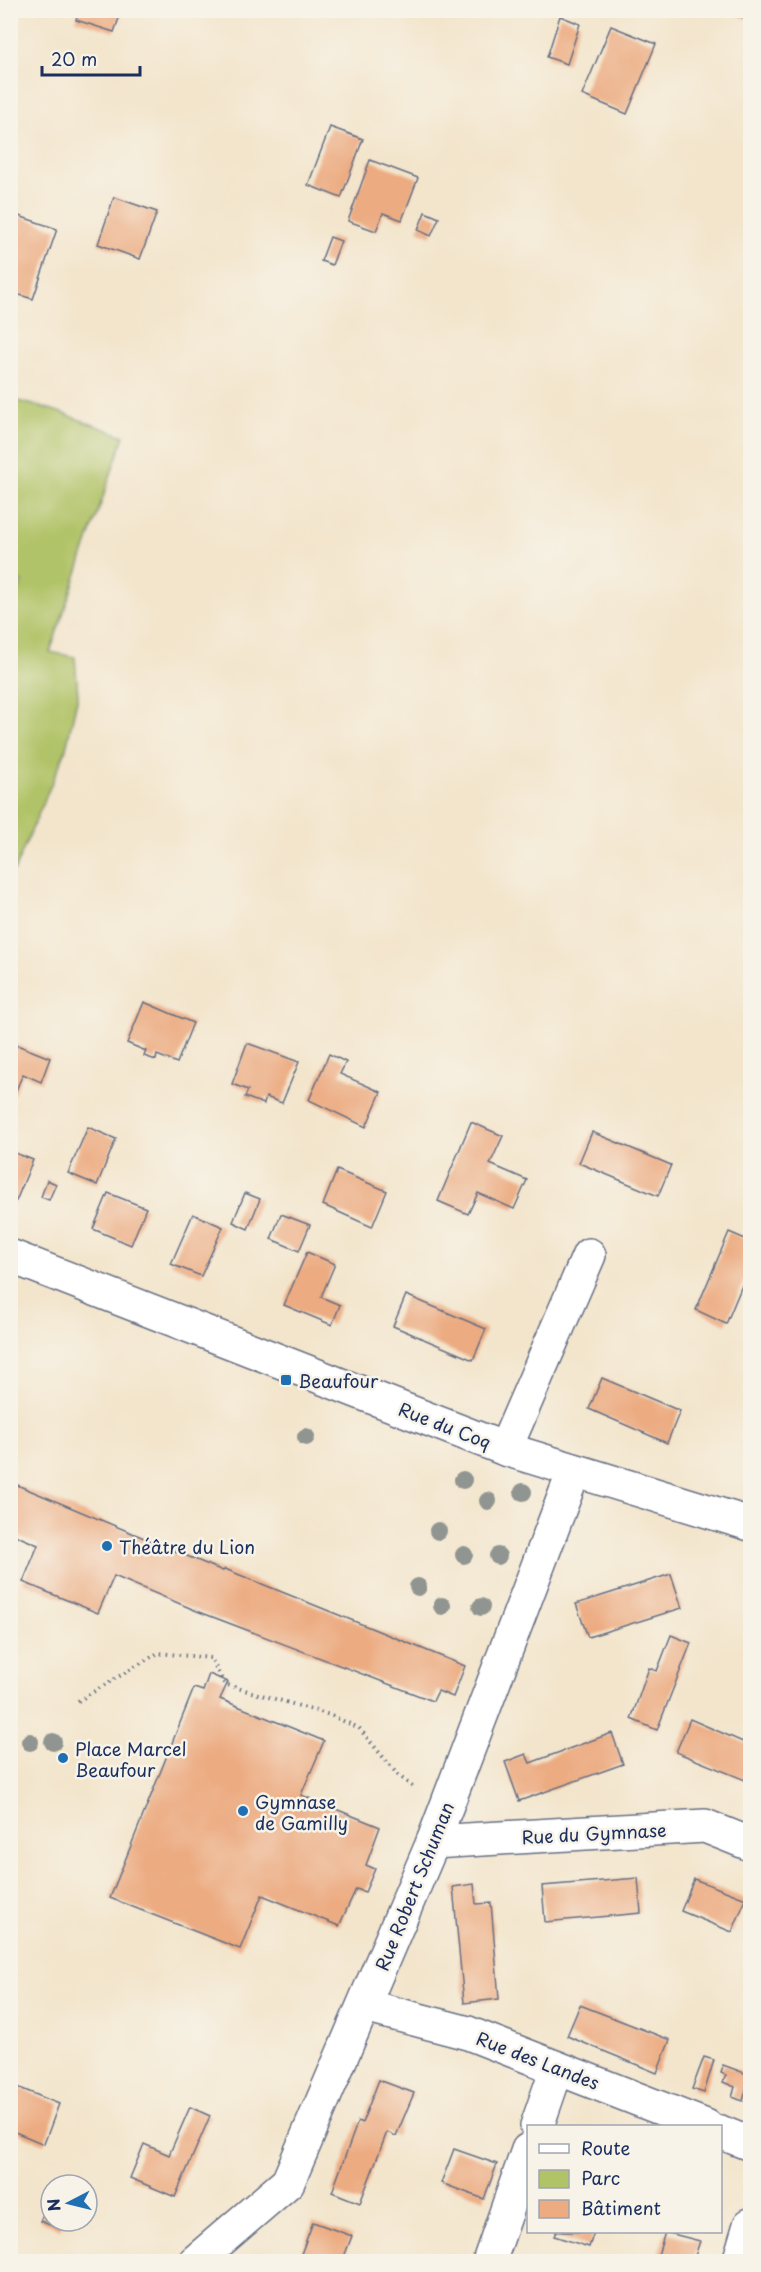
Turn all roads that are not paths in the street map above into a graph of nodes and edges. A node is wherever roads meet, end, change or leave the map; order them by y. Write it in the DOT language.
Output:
graph roads {
  1 [pos="589,1255"];
  2 [pos="10,1256"];
  3 [pos="505,1449"];
  4 [pos="574,1471"];
  5 [pos="750,1524"];
  6 [pos="433,1842"];
  7 [pos="750,1844"];
  8 [pos="365,2006"];
  9 [pos="557,2068"];
  10 [pos="538,2125"];
  11 [pos="701,2125"];
  12 [pos="722,2133"];
  13 [pos="750,2144"];
  14 [pos="527,2153"];
  15 [pos="750,2225"];
  16 [pos="195,2262"];
  17 [pos="489,2262"];
  18 [pos="739,2262"];
  1 -- 3 [label="street"];
  2 -- 3 [label="street, Rue du Coq"];
  3 -- 4 [label="street, Rue du Coq"];
  4 -- 5 [label="street, Rue du Coq"];
  4 -- 6 [label="street, Rue Robert Schuman"];
  6 -- 7 [label="street, Rue du Gymnase"];
  6 -- 8 [label="street, Rue Robert Schuman"];
  8 -- 9 [label="street, Rue des Landes"];
  8 -- 16 [label="street, Rue Robert Schuman"];
  9 -- 10 [label="street"];
  9 -- 11 [label="street, Rue des Landes"];
  12 -- 13 [label="street"];
  14 -- 17 [label="street"];
  15 -- 18 [label="street"];
}
